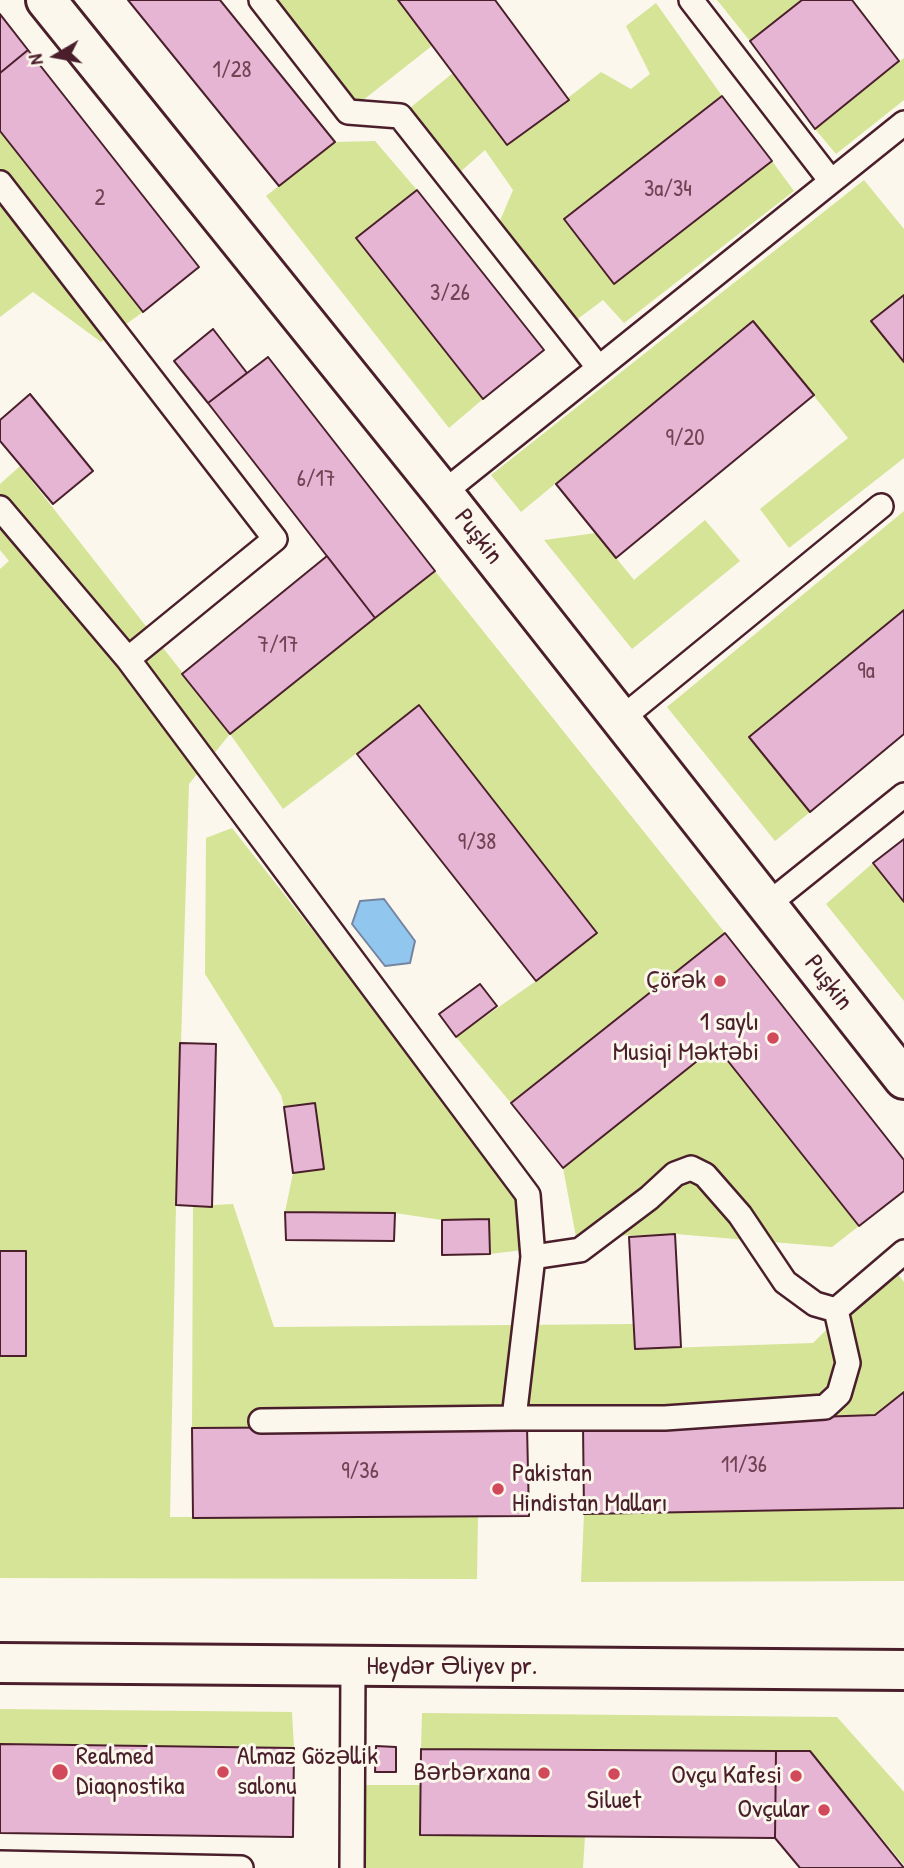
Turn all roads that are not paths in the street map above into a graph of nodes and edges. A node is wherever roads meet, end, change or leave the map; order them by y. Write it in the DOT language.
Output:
graph roads {
  1 [pos="46,0"];
  2 [pos="261,0"];
  3 [pos="691,0"];
  4 [pos="904,123"];
  5 [pos="831,181"];
  6 [pos="0,183"];
  7 [pos="600,368"];
  8 [pos="443,493"];
  9 [pos="881,506"];
  10 [pos="0,508"];
  11 [pos="128,659"];
  12 [pos="621,719"];
  13 [pos="904,795"];
  14 [pos="767,905"];
  15 [pos="904,1079"];
  16 [pos="904,1252"];
  17 [pos="533,1257"];
  18 [pos="836,1310"];
  19 [pos="514,1418"];
  20 [pos="261,1421"];
  21 [pos="0,1663"];
  22 [pos="353,1666"];
  23 [pos="904,1670"];
  24 [pos="0,1863"];
  25 [pos="85,1866"];
  26 [pos="241,1868"];
  27 [pos="352,1868"];
  1 -- 8 [label="street, Puşkin"];
  2 -- 7 [label="lane"];
  3 -- 5 [label="lane"];
  4 -- 5 [label="lane"];
  5 -- 7 [label="lane"];
  6 -- 11 [label="lane"];
  7 -- 8 [label="lane"];
  8 -- 12 [label="street, Puşkin"];
  9 -- 12 [label="lane"];
  10 -- 11 [label="lane"];
  11 -- 17 [label="lane"];
  12 -- 14 [label="street, Puşkin"];
  13 -- 14 [label="lane"];
  14 -- 15 [label="street, Puşkin"];
  16 -- 18 [label="lane"];
  17 -- 18 [label="lane"];
  17 -- 19 [label="lane"];
  18 -- 19 [label="lane"];
  19 -- 20 [label="lane"];
  21 -- 22 [label="street, Heydər Əliyev pr."];
  22 -- 23 [label="street, Heydər Əliyev pr."];
  22 -- 27 [label="lane"];
  24 -- 25 [label="lane"];
  25 -- 26 [label="lane"];
}
